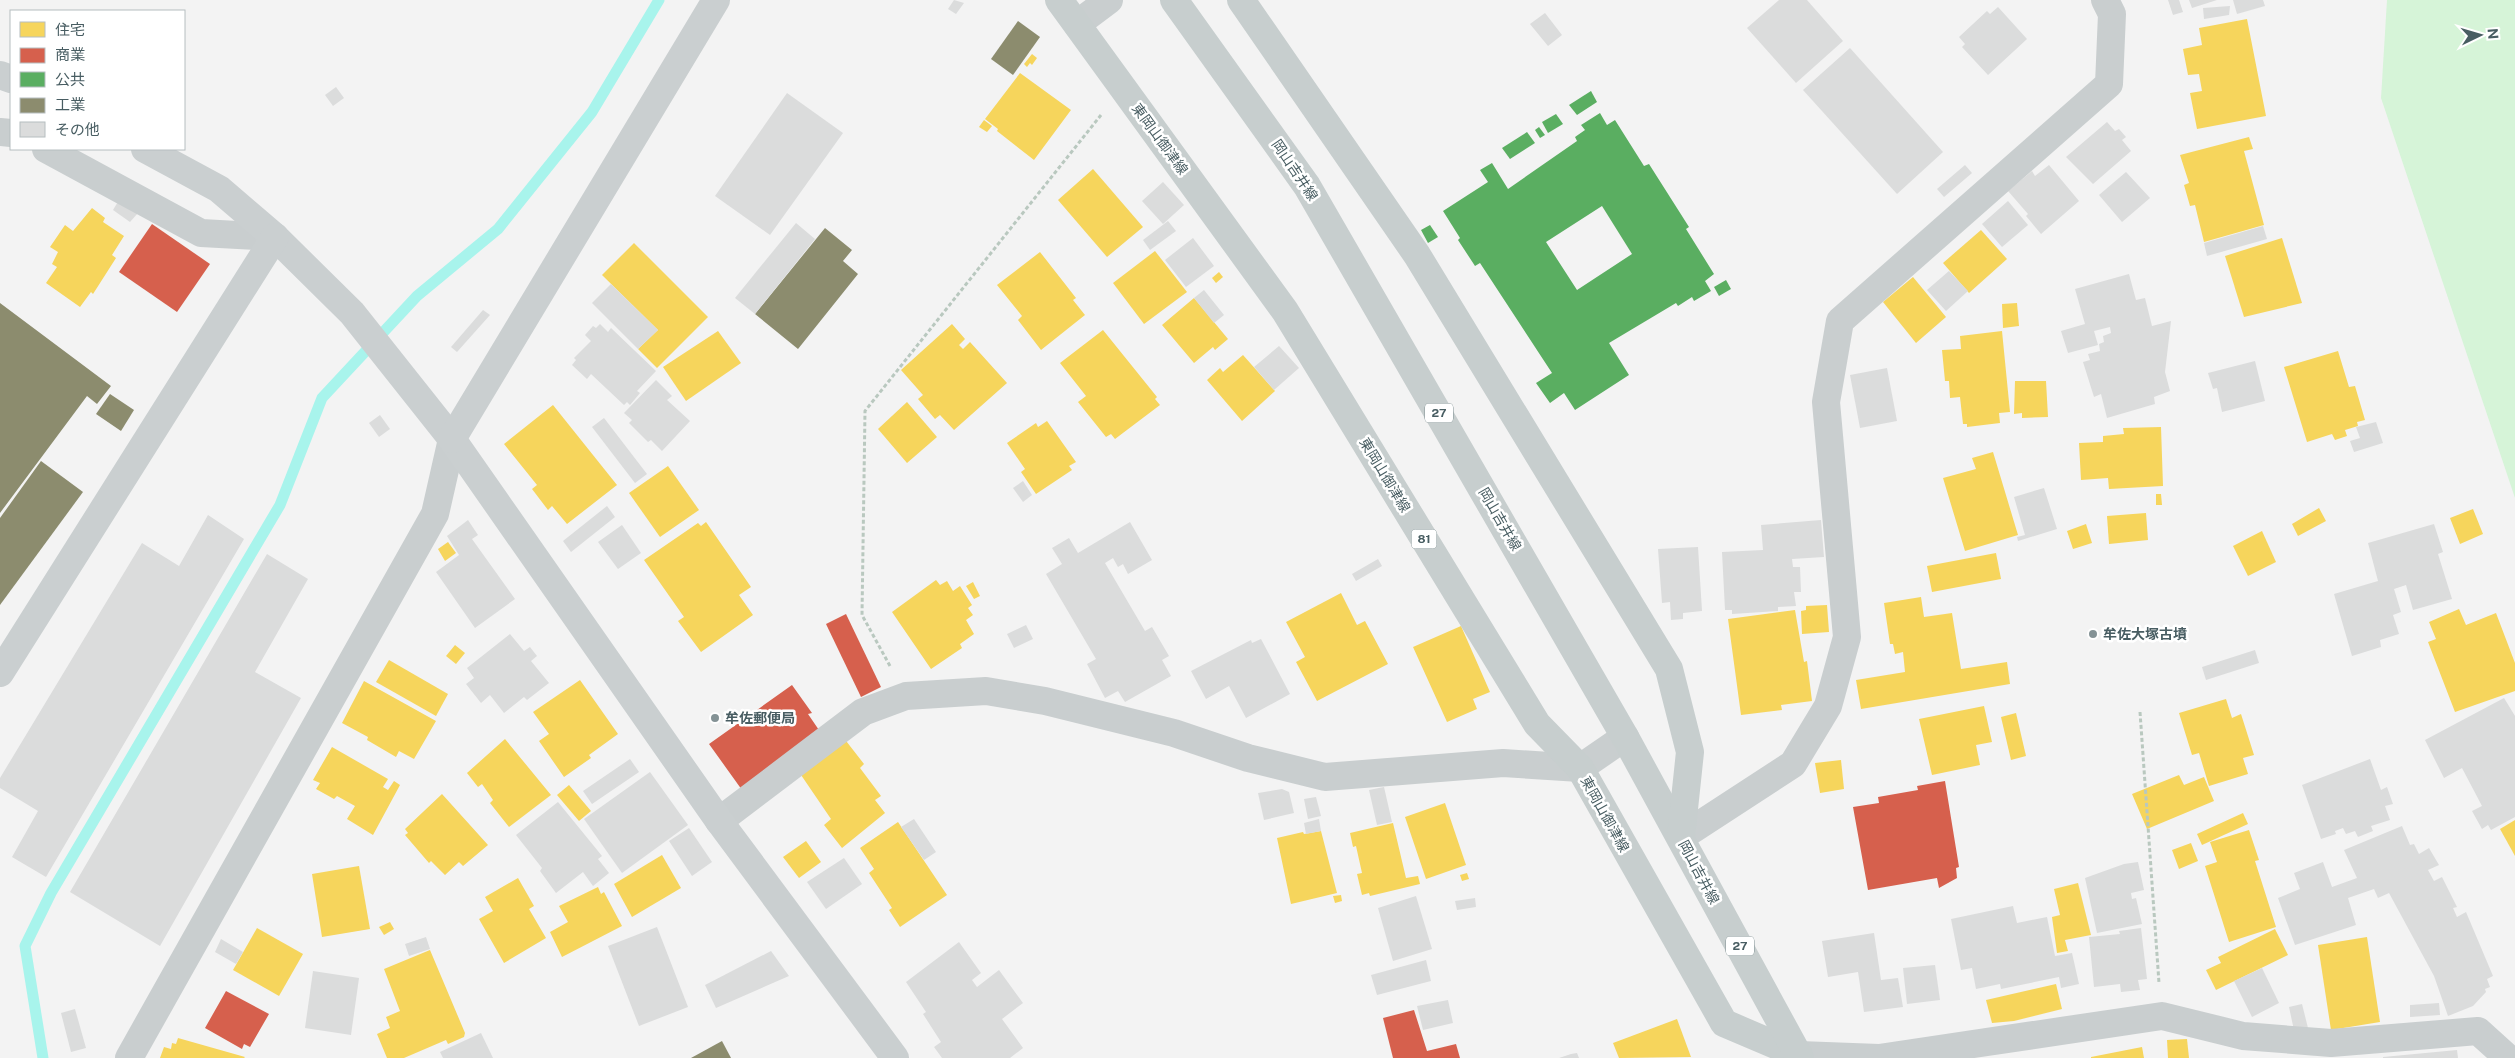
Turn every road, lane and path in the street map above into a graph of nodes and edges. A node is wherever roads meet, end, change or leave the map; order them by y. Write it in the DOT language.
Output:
graph roads {
  1 [pos="716,0"];
  2 [pos="1058,0"];
  3 [pos="1109,0"];
  4 [pos="1241,0"];
  5 [pos="2105,0"];
  6 [pos="1175,2"];
  7 [pos="1076,24"];
  8 [pos="1123,87"];
  9 [pos="48,150"];
  10 [pos="147,150"];
  11 [pos="275,237"];
  12 [pos="452,439"];
  13 [pos="0,673"];
  14 [pos="906,696"];
  15 [pos="2140,712"];
  16 [pos="1625,737"];
  17 [pos="1580,768"];
  18 [pos="719,821"];
  19 [pos="1681,837"];
  20 [pos="2162,1016"];
  21 [pos="1995,1049"];
  22 [pos="1798,1057"];
  23 [pos="129,1058"];
  24 [pos="895,1058"];
  25 [pos="2508,1058"];
  1 -- 12 [label="street"];
  2 -- 7 [label="main road, 東岡山御津線 / 81"];
  3 -- 7 [label="street"];
  4 -- 19 [label="main road"];
  5 -- 19 [label="street"];
  6 -- 16 [label="main road, 岡山吉井線 / 27"];
  7 -- 8 [label="main road, 東岡山御津線 / 81"];
  8 -- 14 [label="path"];
  8 -- 17 [label="main road, 東岡山御津線 / 81"];
  9 -- 11 [label="street"];
  10 -- 11 [label="street"];
  11 -- 12 [label="street"];
  11 -- 13 [label="street"];
  12 -- 18 [label="street"];
  12 -- 23 [label="street"];
  14 -- 17 [label="street"];
  14 -- 18 [label="street"];
  15 -- 20 [label="path"];
  16 -- 17 [label="street"];
  16 -- 19 [label="main road, 岡山吉井線 / 27"];
  17 -- 22 [label="main road, 東岡山御津線 / 81"];
  18 -- 24 [label="street"];
  19 -- 22 [label="main road, 岡山吉井線 / 27"];
  20 -- 21 [label="street"];
  20 -- 25 [label="street"];
  21 -- 22 [label="street"];
}
